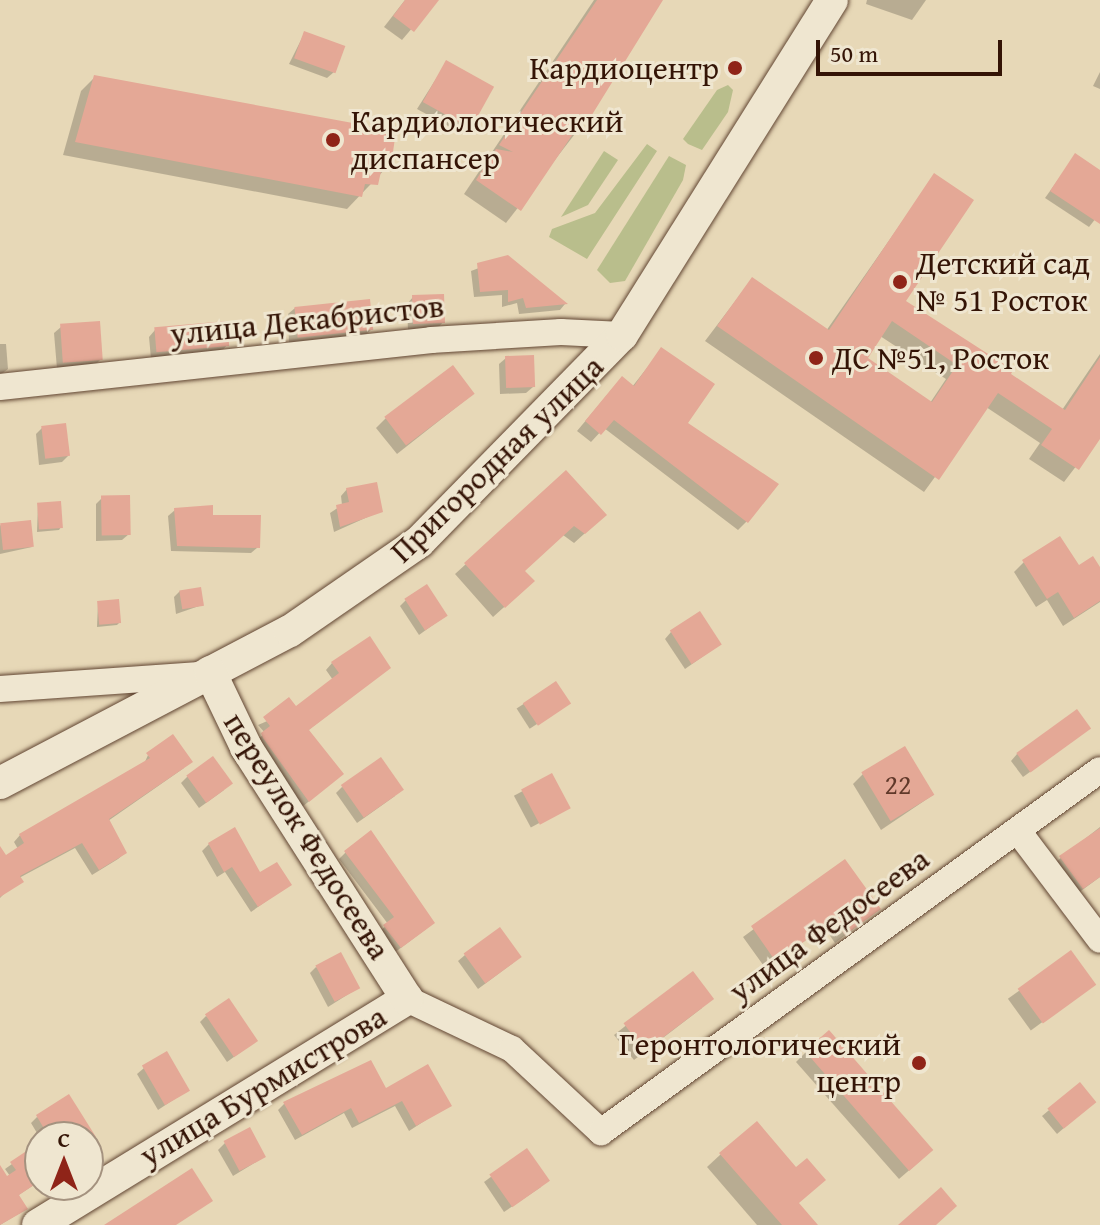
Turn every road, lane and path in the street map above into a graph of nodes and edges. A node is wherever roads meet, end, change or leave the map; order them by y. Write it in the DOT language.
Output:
graph roads {
  1 [pos="832,0"];
  2 [pos="622,335"];
  3 [pos="0,387"];
  4 [pos="205,674"];
  5 [pos="0,689"];
  6 [pos="1100,770"];
  7 [pos="0,783"];
  8 [pos="1018,831"];
  9 [pos="1100,940"];
  10 [pos="407,999"];
  11 [pos="38,1225"];
  1 -- 2 [label="street, Пригородная улица"];
  2 -- 3 [label="street, улица Декабристов"];
  2 -- 4 [label="street, Пригородная улица"];
  4 -- 5 [label="street, Пригородная улица"];
  4 -- 7 [label="street"];
  4 -- 10 [label="street, переулок Федосеева"];
  6 -- 8 [label="street, улица Федосеева"];
  8 -- 9 [label="street"];
  8 -- 10 [label="street, улица Федосеева"];
  10 -- 11 [label="street, улица Бурмистрова"];
}
